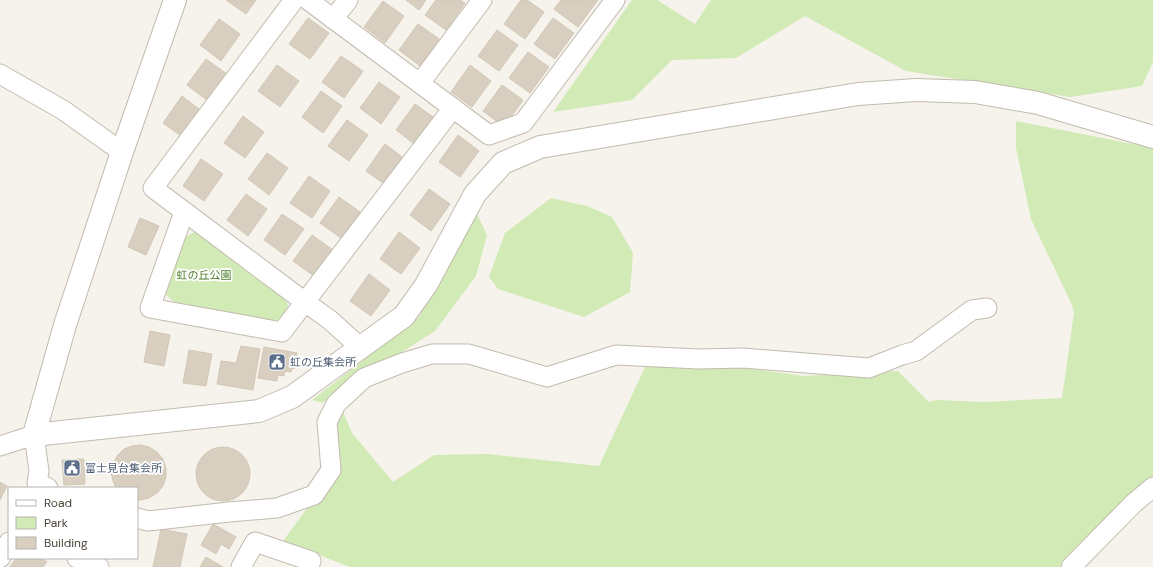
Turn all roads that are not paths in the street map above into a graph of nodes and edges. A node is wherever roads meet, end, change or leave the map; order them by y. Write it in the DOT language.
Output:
graph roads {
  1 [pos="175,0"];
  2 [pos="294,0"];
  3 [pos="308,0"];
  4 [pos="348,0"];
  5 [pos="482,0"];
  6 [pos="615,0"];
  7 [pos="333,19"];
  8 [pos="0,74"];
  9 [pos="420,83"];
  10 [pos="453,108"];
  11 [pos="1153,137"];
  12 [pos="122,152"];
  13 [pos="184,212"];
  14 [pos="306,302"];
  15 [pos="987,308"];
  16 [pos="361,348"];
  17 [pos="34,435"];
  18 [pos="0,446"];
  19 [pos="40,486"];
  20 [pos="1153,487"];
  21 [pos="138,518"];
  22 [pos="8,544"];
  23 [pos="0,558"];
  24 [pos="79,559"];
  25 [pos="99,567"];
  26 [pos="241,567"];
  27 [pos="308,567"];
  28 [pos="1071,567"];
  1 -- 12 [label="street"];
  2 -- 13 [label="street"];
  3 -- 7 [label="street"];
  4 -- 7 [label="street"];
  5 -- 9 [label="street"];
  6 -- 10 [label="street"];
  7 -- 9 [label="street"];
  8 -- 12 [label="street"];
  9 -- 10 [label="street"];
  10 -- 14 [label="street"];
  11 -- 16 [label="street"];
  12 -- 17 [label="street"];
  13 -- 14 [label="street"];
  13 -- 14 [label="street"];
  14 -- 16 [label="street"];
  15 -- 21 [label="street"];
  16 -- 17 [label="street"];
  17 -- 18 [label="street"];
  17 -- 19 [label="street"];
  20 -- 28 [label="street"];
  22 -- 23 [label="street"];
  24 -- 25 [label="street"];
  26 -- 27 [label="street"];
}
